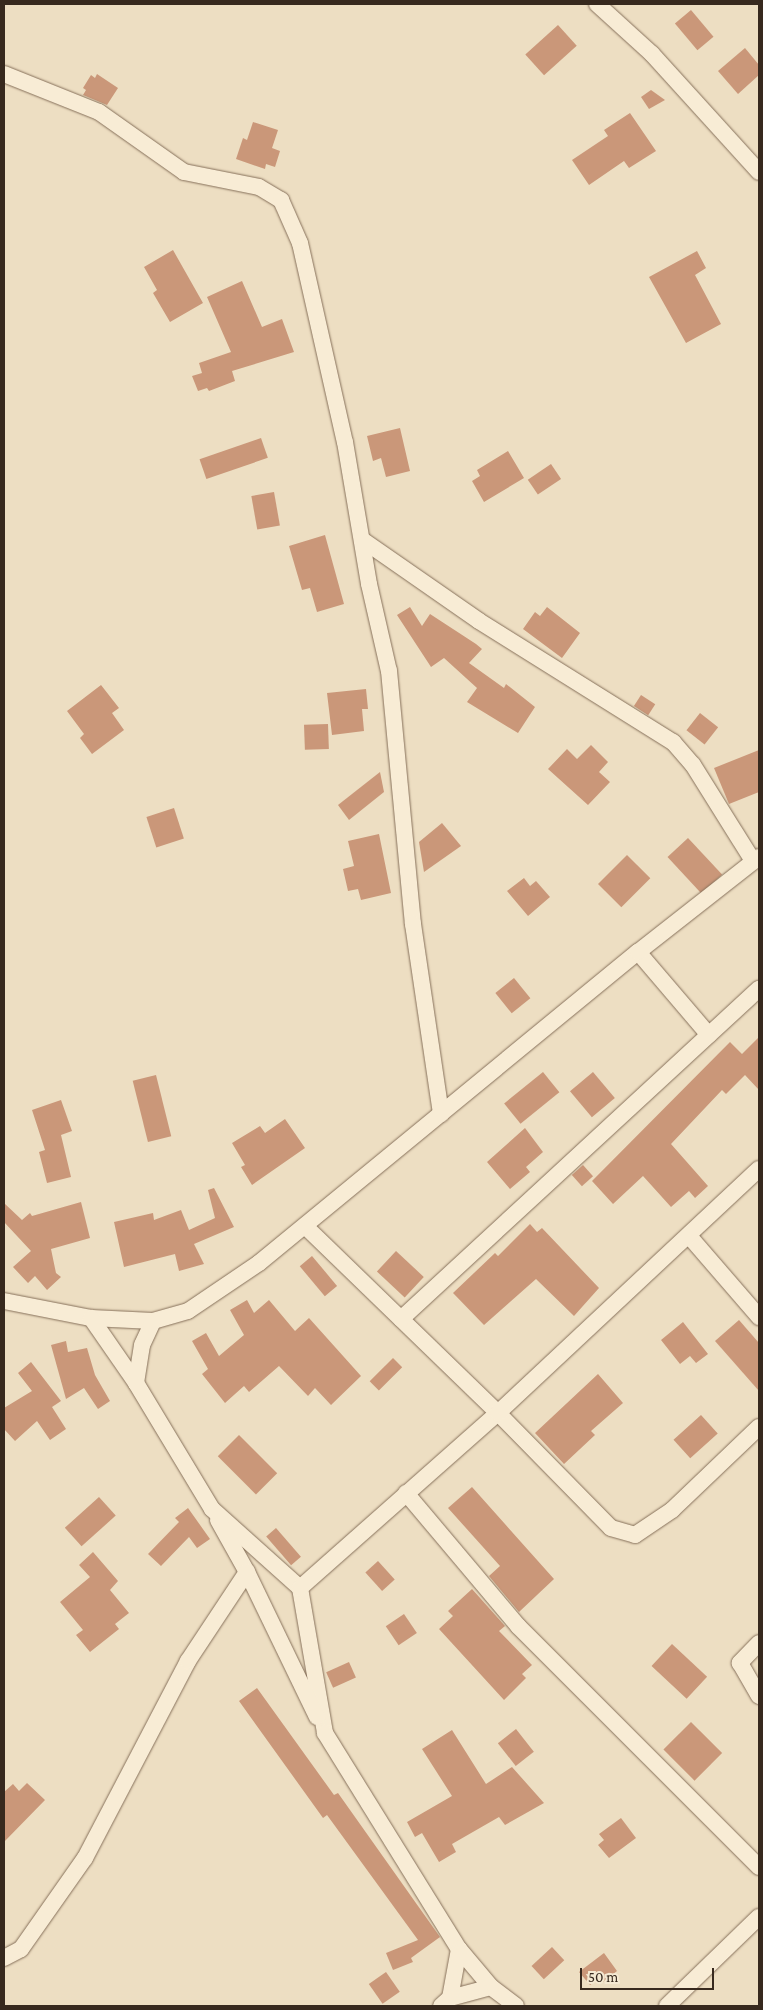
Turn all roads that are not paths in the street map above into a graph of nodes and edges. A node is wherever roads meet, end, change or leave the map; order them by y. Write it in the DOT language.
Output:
graph roads {
  1 [pos="597,4"];
  2 [pos="4,74"];
  3 [pos="759,172"];
  4 [pos="364,541"];
  5 [pos="756,859"];
  6 [pos="638,952"];
  7 [pos="759,989"];
  8 [pos="709,1035"];
  9 [pos="441,1114"];
  10 [pos="759,1169"];
  11 [pos="305,1226"];
  12 [pos="690,1237"];
  13 [pos="4,1301"];
  14 [pos="759,1317"];
  15 [pos="91,1318"];
  16 [pos="401,1319"];
  17 [pos="153,1320"];
  18 [pos="136,1383"];
  19 [pos="498,1413"];
  20 [pos="759,1427"];
  21 [pos="406,1493"];
  22 [pos="212,1509"];
  23 [pos="248,1572"];
  24 [pos="300,1588"];
  25 [pos="759,1643"];
  26 [pos="759,1696"];
  27 [pos="325,1733"];
  28 [pos="759,1867"];
  29 [pos="759,1917"];
  30 [pos="460,1949"];
  31 [pos="4,1958"];
  32 [pos="491,1987"];
  33 [pos="445,2002"];
  34 [pos="516,2006"];
  35 [pos="667,2006"];
  1 -- 3 [label="street"];
  2 -- 4 [label="street"];
  4 -- 5 [label="street"];
  4 -- 9 [label="street"];
  5 -- 6 [label="street"];
  6 -- 8 [label="street"];
  6 -- 9 [label="street"];
  7 -- 8 [label="street"];
  8 -- 16 [label="street"];
  9 -- 11 [label="street"];
  10 -- 12 [label="street"];
  11 -- 16 [label="street"];
  11 -- 17 [label="street"];
  12 -- 14 [label="street"];
  12 -- 19 [label="street"];
  13 -- 15 [label="street"];
  15 -- 17 [label="street"];
  15 -- 18 [label="street"];
  16 -- 19 [label="street"];
  17 -- 18 [label="street"];
  18 -- 22 [label="street"];
  19 -- 20 [label="street"];
  19 -- 21 [label="street"];
  21 -- 24 [label="street"];
  21 -- 28 [label="street"];
  22 -- 23 [label="street"];
  22 -- 24 [label="street"];
  23 -- 27 [label="street"];
  23 -- 31 [label="street"];
  24 -- 27 [label="street"];
  25 -- 26 [label="street"];
  27 -- 30 [label="street"];
  29 -- 35 [label="street"];
  30 -- 32 [label="street"];
  30 -- 33 [label="street"];
  32 -- 33 [label="street"];
  32 -- 34 [label="street"];
}
